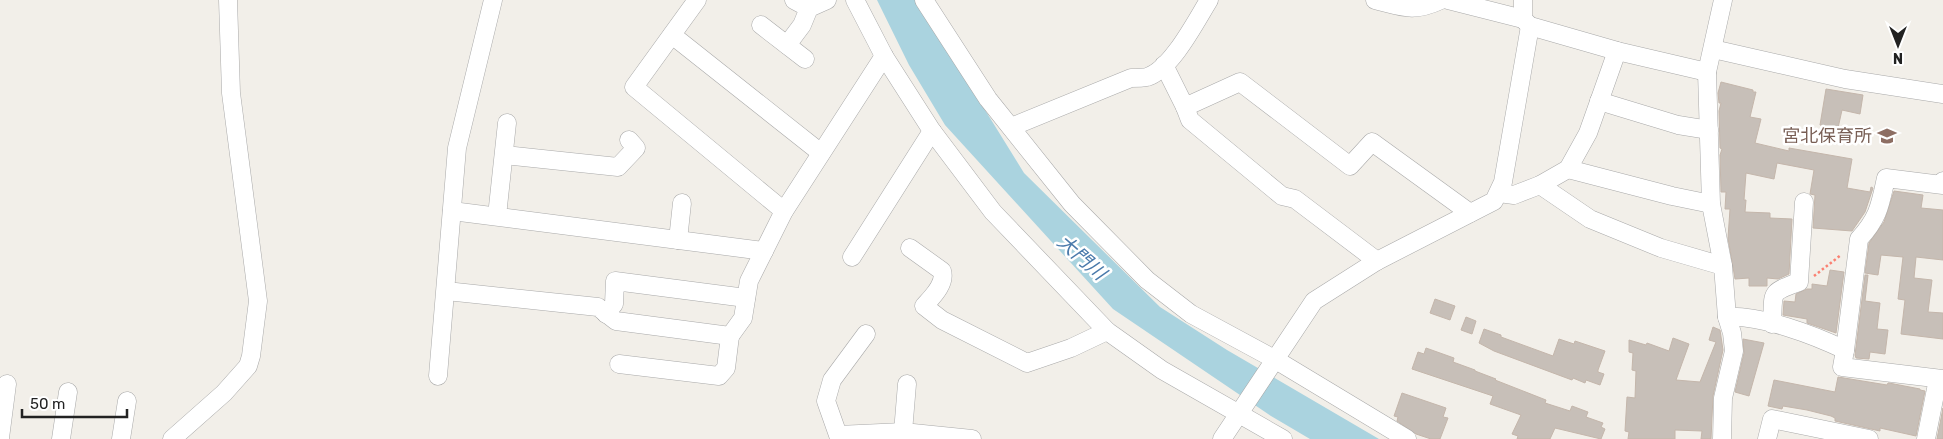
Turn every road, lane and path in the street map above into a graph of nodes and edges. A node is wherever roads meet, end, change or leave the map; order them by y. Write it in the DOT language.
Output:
graph roads {
  1 [pos="228,0"];
  2 [pos="493,0"];
  3 [pos="697,0"];
  4 [pos="827,0"];
  5 [pos="855,0"];
  6 [pos="924,0"];
  7 [pos="1210,0"];
  8 [pos="1375,0"];
  9 [pos="1441,0"];
  10 [pos="1448,0"];
  11 [pos="1523,0"];
  12 [pos="1724,0"];
  13 [pos="802,4"];
  14 [pos="1527,22"];
  15 [pos="761,25"];
  16 [pos="672,35"];
  17 [pos="787,45"];
  18 [pos="1713,50"];
  19 [pos="1617,51"];
  20 [pos="884,56"];
  21 [pos="805,59"];
  22 [pos="1164,65"];
  23 [pos="1707,72"];
  24 [pos="1943,94"];
  25 [pos="1599,101"];
  26 [pos="1186,107"];
  27 [pos="507,123"];
  28 [pos="1011,127"];
  29 [pos="1709,130"];
  30 [pos="932,131"];
  31 [pos="629,140"];
  32 [pos="821,153"];
  33 [pos="504,155"];
  34 [pos="1568,169"];
  35 [pos="1943,181"];
  36 [pos="1540,185"];
  37 [pos="1499,193"];
  38 [pos="1804,202"];
  39 [pos="682,203"];
  40 [pos="1710,204"];
  41 [pos="452,210"];
  42 [pos="784,211"];
  43 [pos="1470,213"];
  44 [pos="497,216"];
  45 [pos="1859,239"];
  46 [pos="678,240"];
  47 [pos="910,248"];
  48 [pos="764,251"];
  49 [pos="852,257"];
  50 [pos="1377,261"];
  51 [pos="1723,266"];
  52 [pos="1799,282"];
  53 [pos="446,291"];
  54 [pos="746,298"];
  55 [pos="606,314"];
  56 [pos="1726,317"];
  57 [pos="1772,324"];
  58 [pos="1107,331"];
  59 [pos="866,334"];
  60 [pos="730,336"];
  61 [pos="1845,350"];
  62 [pos="1274,362"];
  63 [pos="619,364"];
  64 [pos="438,376"];
  65 [pos="1941,379"];
  66 [pos="7,384"];
  67 [pos="907,384"];
  68 [pos="68,392"];
  69 [pos="127,401"];
  70 [pos="1241,412"];
  71 [pos="903,432"];
  72 [pos="0,438"];
  73 [pos="61,439"];
  74 [pos="121,439"];
  75 [pos="172,439"];
  76 [pos="972,439"];
  77 [pos="1222,439"];
  78 [pos="1283,439"];
  79 [pos="1407,439"];
  80 [pos="1722,439"];
  81 [pos="1767,439"];
  82 [pos="1868,439"];
  83 [pos="1926,439"];
  1 -- 75 [label="street"];
  2 -- 41 [label="street"];
  3 -- 16 [label="street"];
  4 -- 13 [label="street"];
  5 -- 20 [label="street"];
  6 -- 28 [label="street"];
  7 -- 22 [label="street"];
  8 -- 9 [label="street"];
  10 -- 14 [label="street"];
  11 -- 14 [label="street"];
  12 -- 18 [label="street"];
  13 -- 17 [label="street"];
  14 -- 19 [label="street"];
  14 -- 37 [label="street"];
  15 -- 17 [label="street"];
  16 -- 32 [label="street"];
  16 -- 42 [label="street"];
  17 -- 21 [label="street"];
  18 -- 23 [label="street"];
  18 -- 24 [label="street"];
  19 -- 23 [label="street"];
  19 -- 25 [label="street"];
  20 -- 30 [label="street"];
  20 -- 32 [label="street"];
  22 -- 26 [label="street"];
  22 -- 28 [label="street"];
  23 -- 29 [label="street"];
  25 -- 29 [label="street"];
  25 -- 34 [label="street"];
  26 -- 43 [label="street"];
  26 -- 50 [label="street"];
  27 -- 33 [label="street"];
  28 -- 62 [label="street"];
  29 -- 40 [label="street"];
  30 -- 49 [label="street"];
  30 -- 58 [label="street"];
  31 -- 33 [label="street"];
  32 -- 42 [label="street"];
  33 -- 44 [label="street"];
  34 -- 36 [label="street"];
  34 -- 40 [label="street"];
  35 -- 45 [label="street"];
  36 -- 37 [label="street"];
  36 -- 51 [label="street"];
  37 -- 43 [label="street"];
  38 -- 52 [label="street"];
  39 -- 46 [label="street"];
  40 -- 51 [label="street"];
  41 -- 44 [label="street"];
  41 -- 53 [label="street"];
  42 -- 48 [label="street"];
  43 -- 50 [label="street"];
  44 -- 46 [label="street"];
  45 -- 52 [label="path"];
  45 -- 61 [label="street"];
  46 -- 48 [label="street"];
  47 -- 58 [label="street"];
  48 -- 54 [label="street"];
  50 -- 62 [label="street"];
  51 -- 56 [label="street"];
  52 -- 57 [label="street"];
  53 -- 55 [label="street"];
  53 -- 64 [label="street"];
  54 -- 55 [label="street"];
  54 -- 60 [label="street"];
  55 -- 60 [label="street"];
  56 -- 57 [label="street"];
  56 -- 80 [label="street"];
  57 -- 61 [label="street"];
  58 -- 70 [label="street"];
  59 -- 71 [label="street"];
  60 -- 63 [label="street"];
  61 -- 65 [label="street"];
  62 -- 70 [label="street"];
  62 -- 79 [label="street"];
  65 -- 83 [label="street"];
  66 -- 72 [label="street"];
  67 -- 71 [label="street"];
  68 -- 73 [label="street"];
  69 -- 74 [label="street"];
  70 -- 77 [label="street"];
  70 -- 78 [label="street"];
  71 -- 76 [label="street"];
  81 -- 82 [label="street"];
}
